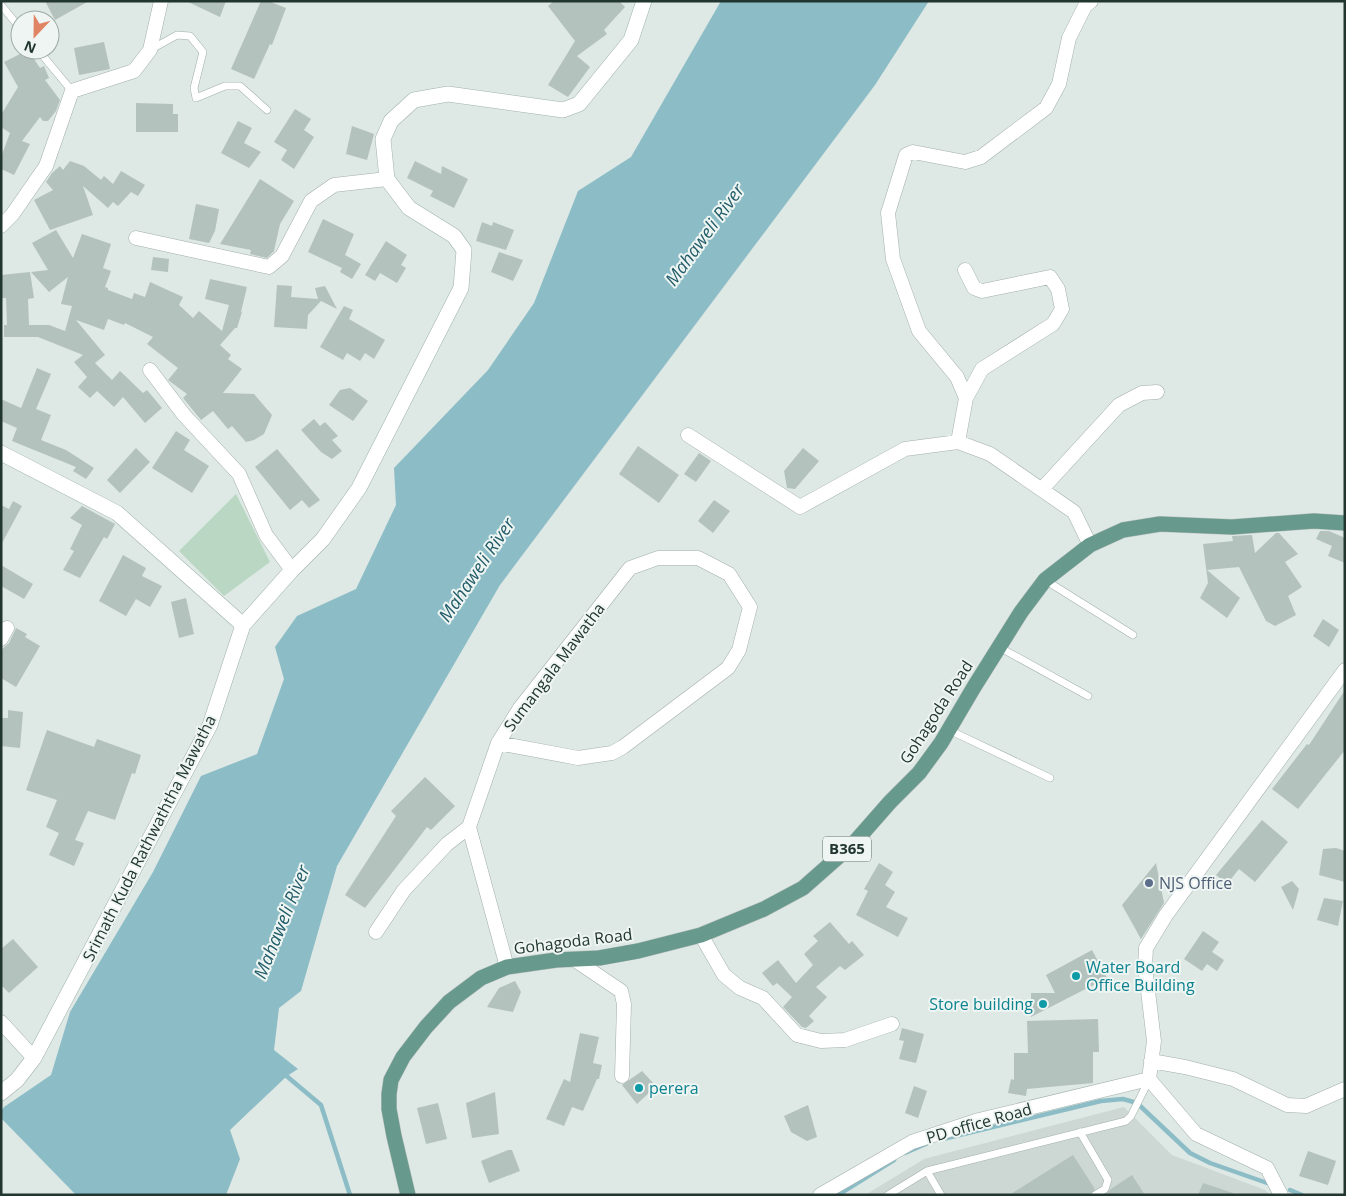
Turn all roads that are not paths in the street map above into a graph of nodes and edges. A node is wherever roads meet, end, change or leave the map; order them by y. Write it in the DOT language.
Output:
graph roads {
  1 [pos="162,1"];
  2 [pos="644,1"];
  3 [pos="1091,1"];
  4 [pos="1,5"];
  5 [pos="10,16"];
  6 [pos="150,50"];
  7 [pos="46,60"];
  8 [pos="72,91"];
  9 [pos="267,110"];
  10 [pos="387,179"];
  11 [pos="1,226"];
  12 [pos="136,238"];
  13 [pos="965,270"];
  14 [pos="150,370"];
  15 [pos="1157,392"];
  16 [pos="966,398"];
  17 [pos="688,435"];
  18 [pos="958,442"];
  19 [pos="1,454"];
  20 [pos="1042,489"];
  21 [pos="1345,523"];
  22 [pos="1090,545"];
  23 [pos="292,570"];
  24 [pos="1045,580"];
  25 [pos="243,625"];
  26 [pos="1133,635"];
  27 [pos="998,647"];
  28 [pos="1345,670"];
  29 [pos="1088,696"];
  30 [pos="949,730"];
  31 [pos="498,743"];
  32 [pos="1050,778"];
  33 [pos="469,827"];
  34 [pos="376,932"];
  35 [pos="701,935"];
  36 [pos="575,960"];
  37 [pos="507,967"];
  38 [pos="1,1022"];
  39 [pos="892,1024"];
  40 [pos="34,1058"];
  41 [pos="1152,1061"];
  42 [pos="622,1076"];
  43 [pos="1150,1079"];
  44 [pos="1345,1089"];
  45 [pos="4,1090"];
  46 [pos="1080,1132"];
  47 [pos="927,1171"];
  48 [pos="408,1195"];
  49 [pos="820,1195"];
  50 [pos="888,1195"];
  51 [pos="942,1195"];
  52 [pos="1095,1195"];
  53 [pos="1281,1195"];
  1 -- 6 [label="street"];
  2 -- 10 [label="street"];
  3 -- 16 [label="street"];
  4 -- 5 [label="lane"];
  6 -- 8 [label="street"];
  6 -- 9 [label="lane"];
  7 -- 8 [label="lane"];
  8 -- 11 [label="street"];
  10 -- 12 [label="street"];
  10 -- 23 [label="street, Srimath Kuda Rathwaththa Mawatha"];
  13 -- 16 [label="street"];
  14 -- 23 [label="street"];
  15 -- 20 [label="street"];
  16 -- 18 [label="street"];
  17 -- 18 [label="street"];
  18 -- 20 [label="street"];
  19 -- 25 [label="street"];
  20 -- 22 [label="street"];
  21 -- 22 [label="main road, Gohagoda Road / B365"];
  22 -- 24 [label="main road, Gohagoda Road / B365"];
  23 -- 25 [label="street, Srimath Kuda Rathwaththa Mawatha"];
  24 -- 26 [label="lane"];
  24 -- 27 [label="main road, Gohagoda Road / B365"];
  25 -- 40 [label="street, Srimath Kuda Rathwaththa Mawatha"];
  27 -- 29 [label="lane"];
  27 -- 30 [label="main road, Gohagoda Road / B365"];
  28 -- 41 [label="street"];
  30 -- 32 [label="lane"];
  30 -- 35 [label="main road, Gohagoda Road / B365"];
  31 -- 31 [label="street, Sumangala Mawatha"];
  31 -- 33 [label="street, Sumangala Mawatha"];
  33 -- 34 [label="street"];
  33 -- 37 [label="street"];
  35 -- 36 [label="main road, Gohagoda Road / B365"];
  35 -- 39 [label="street"];
  36 -- 37 [label="main road, Gohagoda Road / B365"];
  36 -- 42 [label="street"];
  37 -- 48 [label="main road, Gohagoda Road / B365"];
  38 -- 40 [label="street"];
  40 -- 45 [label="street, Srimath Kuda Rathwaththa Mawatha"];
  41 -- 43 [label="street"];
  41 -- 44 [label="street"];
  43 -- 46 [label="lane"];
  43 -- 49 [label="street, PD office Road"];
  43 -- 53 [label="street"];
  46 -- 47 [label="lane"];
  46 -- 52 [label="lane"];
  47 -- 50 [label="lane"];
  47 -- 51 [label="lane"];
}
